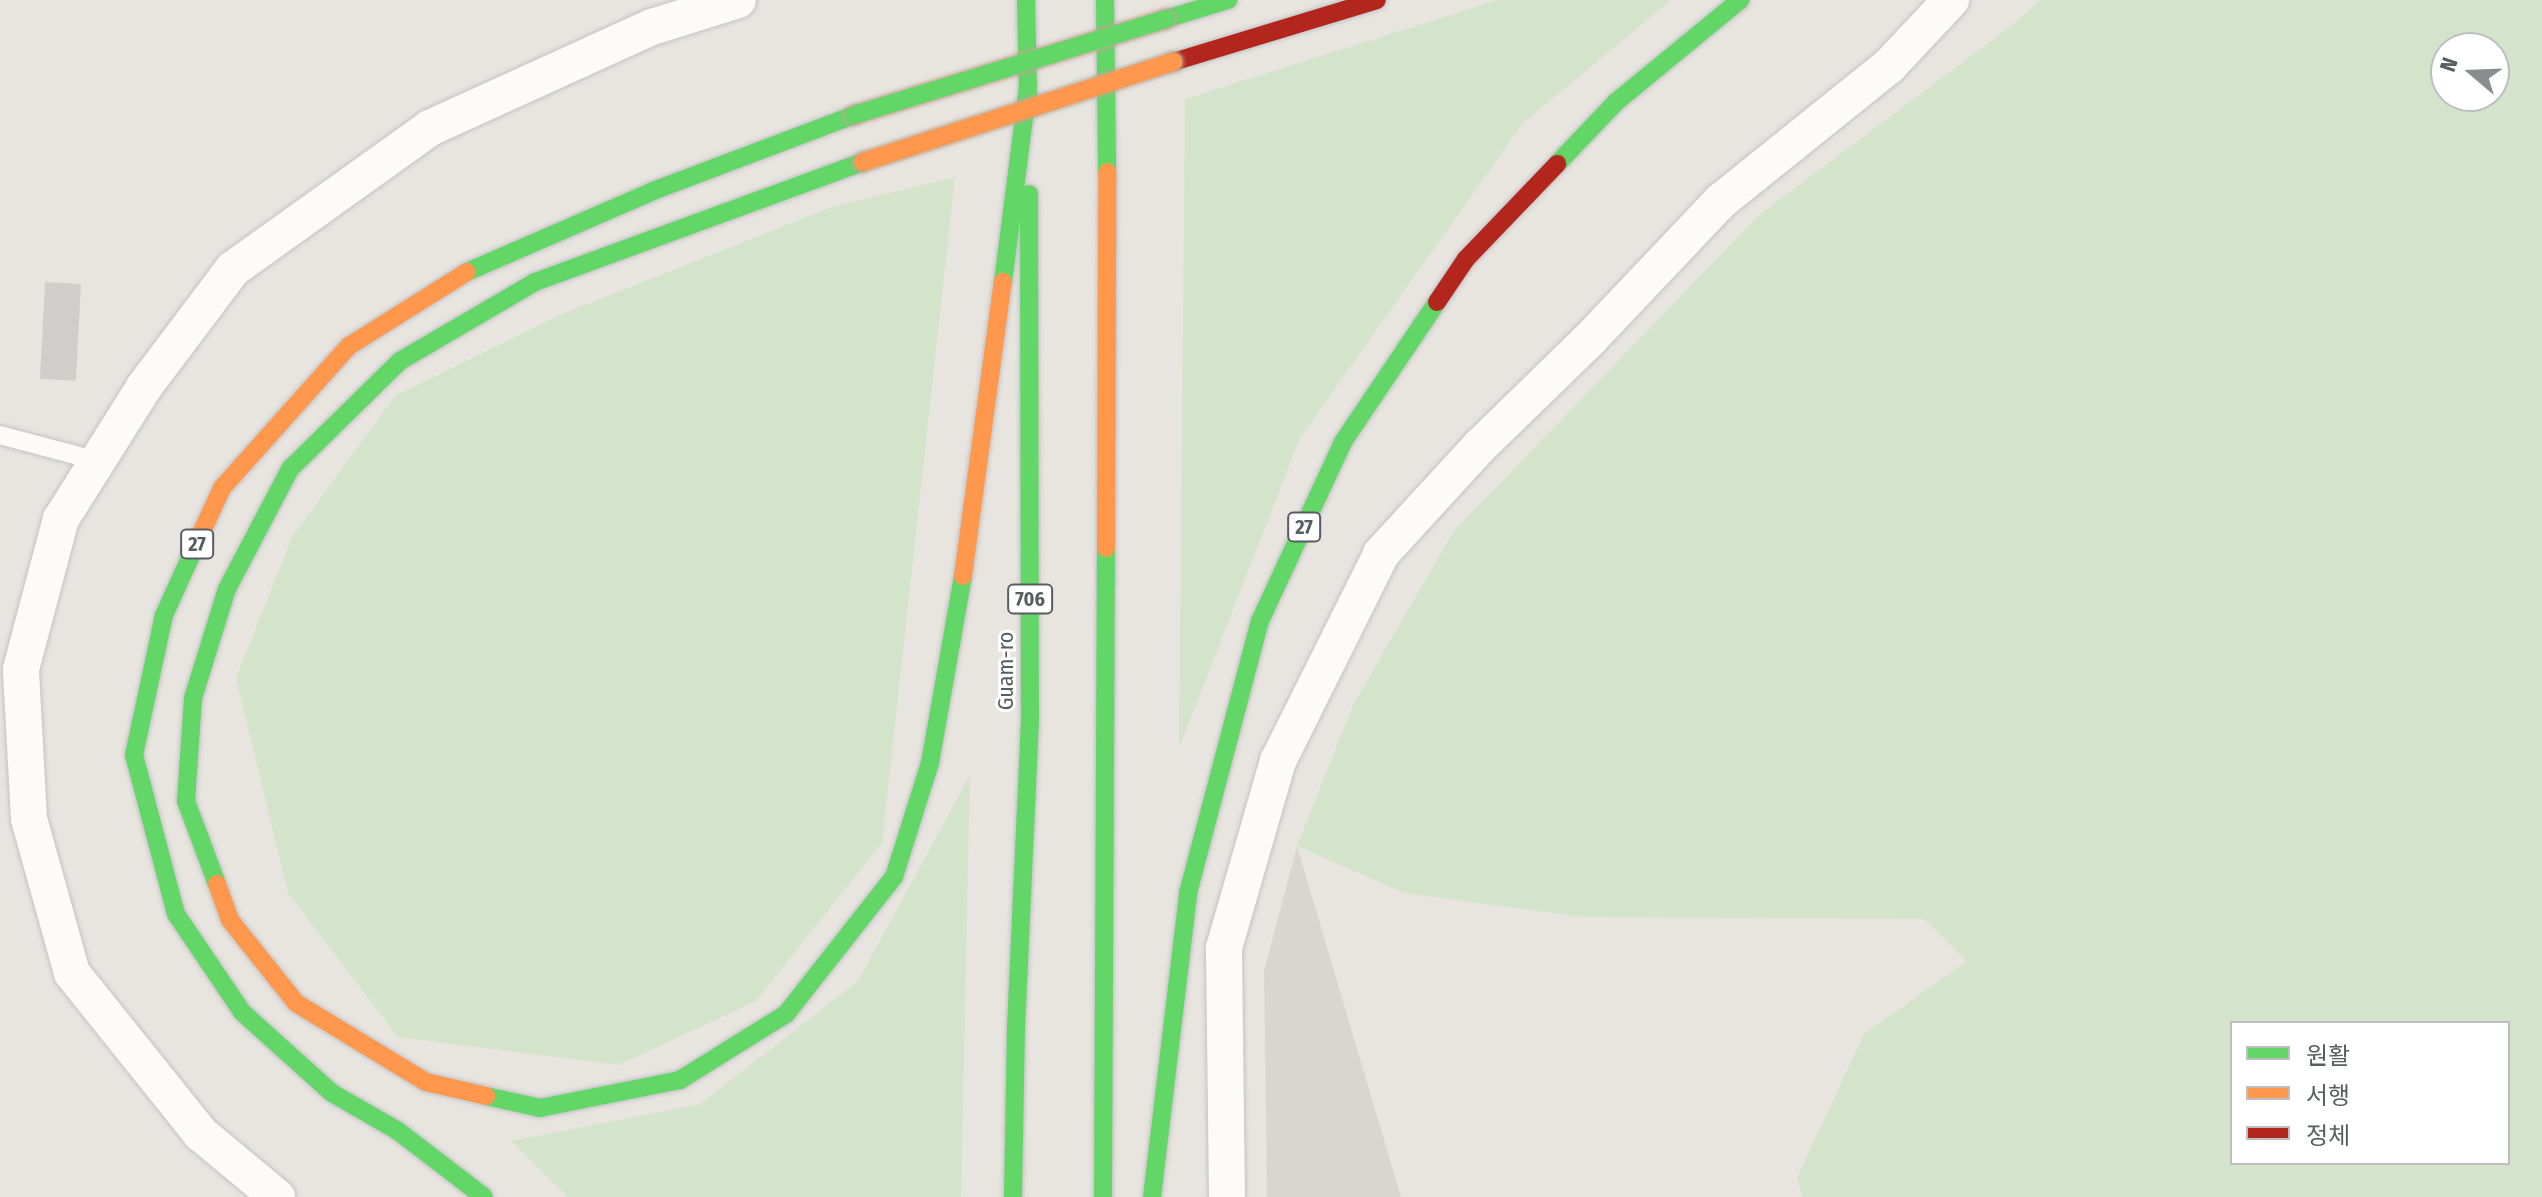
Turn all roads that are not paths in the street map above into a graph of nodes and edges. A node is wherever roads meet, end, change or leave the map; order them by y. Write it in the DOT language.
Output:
graph roads {
  1 [pos="738,0"];
  2 [pos="1026,0"];
  3 [pos="1105,0"];
  4 [pos="1228,0"];
  5 [pos="1377,0"];
  6 [pos="1740,0"];
  7 [pos="1951,0"];
  8 [pos="1028,86"];
  9 [pos="0,435"];
  10 [pos="98,461"];
  11 [pos="277,1197"];
  12 [pos="484,1197"];
  13 [pos="1013,1197"];
  14 [pos="1103,1197"];
  15 [pos="1152,1197"];
  16 [pos="1227,1197"];
  1 -- 10 [label="street"];
  2 -- 8 [label="main road, Guam-ro / 706"];
  3 -- 14 [label="main road"];
  4 -- 12 [label="main road, 27, bridge"];
  5 -- 8 [label="main road, bridge"];
  6 -- 15 [label="main road, 27"];
  7 -- 16 [label="street"];
  8 -- 13 [label="main road, Guam-ro / 706"];
  9 -- 10 [label="lane"];
  10 -- 11 [label="street"];
}
